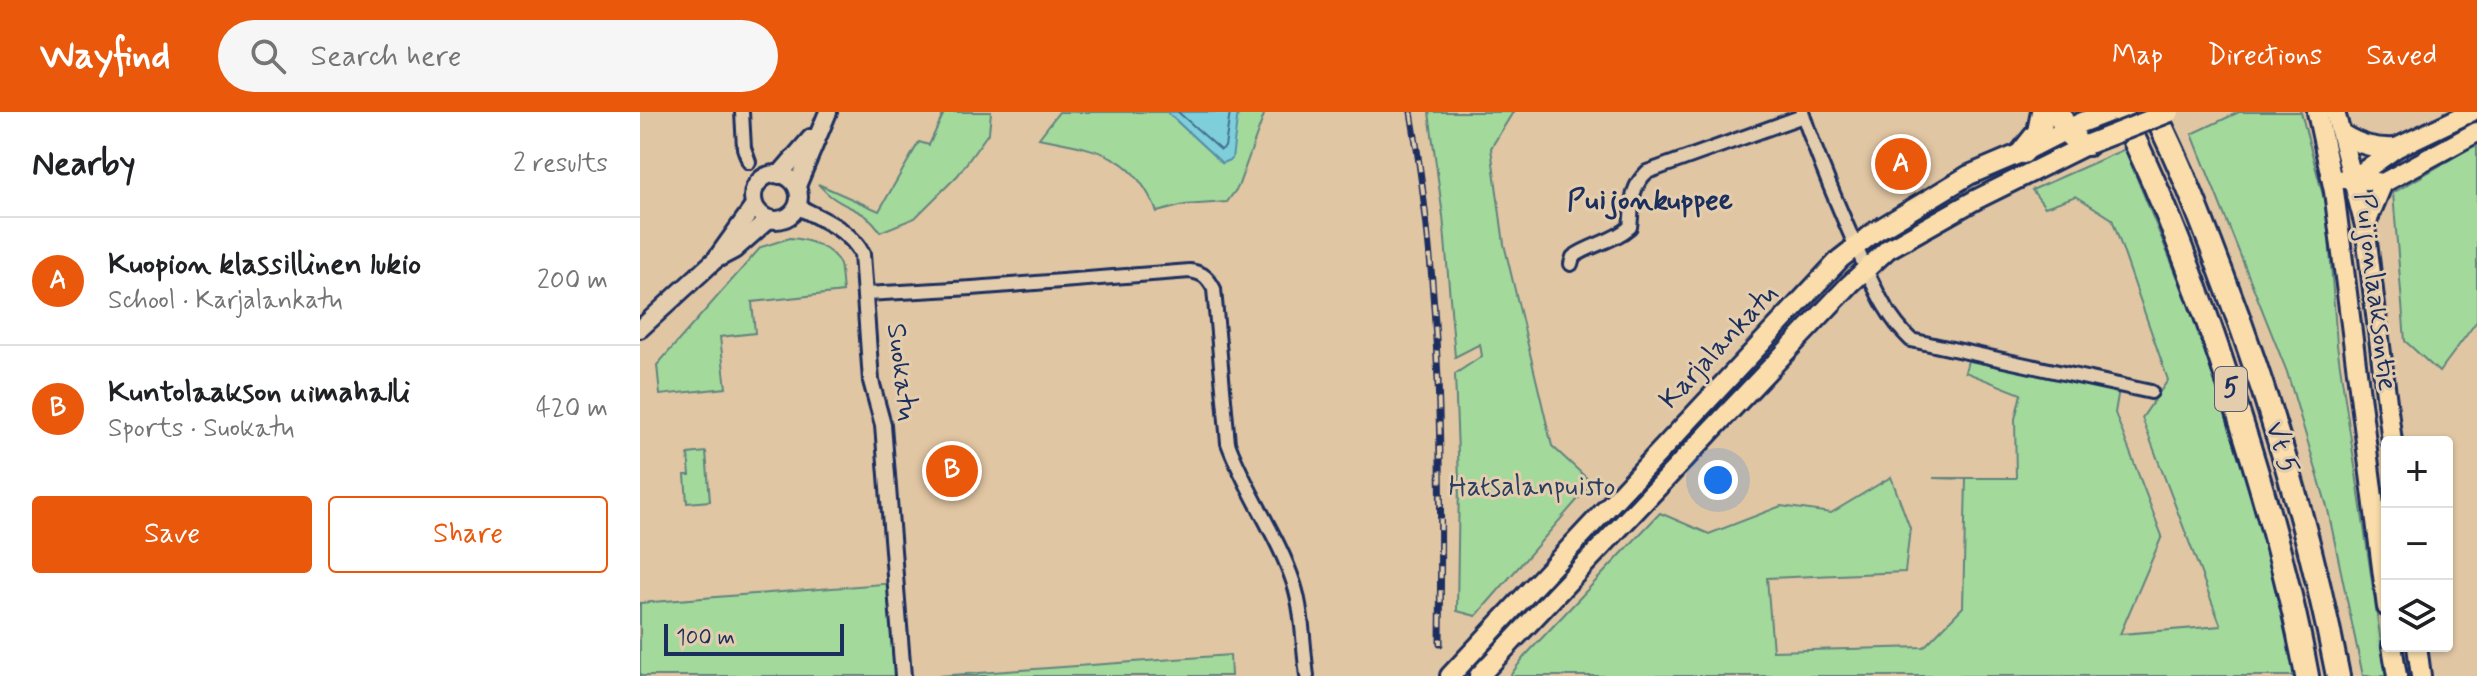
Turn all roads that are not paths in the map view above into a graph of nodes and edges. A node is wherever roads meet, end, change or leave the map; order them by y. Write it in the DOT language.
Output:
graph roads {
  1 [pos="742,112"];
  2 [pos="828,112"];
  3 [pos="2043,112"];
  4 [pos="2109,112"];
  5 [pos="2121,112"];
  6 [pos="2154,112"];
  7 [pos="2170,112"];
  8 [pos="2335,112"];
  9 [pos="2471,112"];
  10 [pos="1803,114"];
  11 [pos="2320,119"];
  12 [pos="2073,127"];
  13 [pos="820,128"];
  14 [pos="2477,132"];
  15 [pos="2342,134"];
  16 [pos="2396,148"];
  17 [pos="2023,152"];
  18 [pos="749,162"];
  19 [pos="779,175"];
  20 [pos="2344,180"];
  21 [pos="2383,183"];
  22 [pos="797,186"];
  23 [pos="754,206"];
  24 [pos="797,206"];
  25 [pos="769,219"];
  26 [pos="2365,226"];
  27 [pos="1856,248"];
  28 [pos="715,260"];
  29 [pos="1571,264"];
  30 [pos="1866,269"];
  31 [pos="866,294"];
  32 [pos="640,329"];
  33 [pos="2151,392"];
  34 [pos="2391,436"];
  35 [pos="2384,580"];
  36 [pos="2393,652"];
  37 [pos="2418,652"];
  38 [pos="1480,675"];
  39 [pos="903,676"];
  40 [pos="1307,676"];
  41 [pos="1450,676"];
  42 [pos="2307,676"];
  43 [pos="2338,676"];
  44 [pos="2397,676"];
  45 [pos="2421,676"];
  1 -- 18 [label="street"];
  2 -- 13 [label="main road"];
  3 -- 17 [label="highway"];
  4 -- 12 [label="main road"];
  5 -- 42 [label="highway, Vt 5 / 5"];
  6 -- 43 [label="highway, Vt 5 / 5"];
  7 -- 12 [label="main road, bridge"];
  8 -- 15 [label="main road, Puijonlaaksontie"];
  9 -- 16 [label="main road"];
  10 -- 27 [label="street"];
  10 -- 29 [label="street"];
  11 -- 20 [label="main road, Puijonlaaksontie"];
  12 -- 17 [label="main road, Karjalankatu"];
  12 -- 30 [label="main road, Karjalankatu"];
  13 -- 19 [label="main road"];
  13 -- 22 [label="main road"];
  14 -- 21 [label="main road"];
  15 -- 16 [label="main road"];
  15 -- 20 [label="main road, Puijonlaaksontie"];
  16 -- 20 [label="main road"];
  17 -- 27 [label="main road, Karjalankatu"];
  19 -- 22 [label="main road"];
  19 -- 23 [label="main road"];
  20 -- 21 [label="main road"];
  20 -- 26 [label="main road, Puijonlaaksontie"];
  20 -- 35 [label="main road, Puijonlaaksontie"];
  21 -- 26 [label="main road"];
  22 -- 24 [label="main road"];
  23 -- 25 [label="main road"];
  23 -- 28 [label="main road"];
  24 -- 25 [label="main road"];
  24 -- 31 [label="street, Suokatu"];
  25 -- 28 [label="main road"];
  26 -- 34 [label="main road, Puijonlaaksontie"];
  27 -- 30 [label="street"];
  27 -- 41 [label="main road, Karjalankatu"];
  28 -- 32 [label="main road"];
  30 -- 33 [label="street"];
  30 -- 38 [label="main road, Karjalankatu"];
  31 -- 39 [label="street, Suokatu"];
  31 -- 40 [label="street"];
  36 -- 44 [label="main road"];
  37 -- 45 [label="main road"];
}
